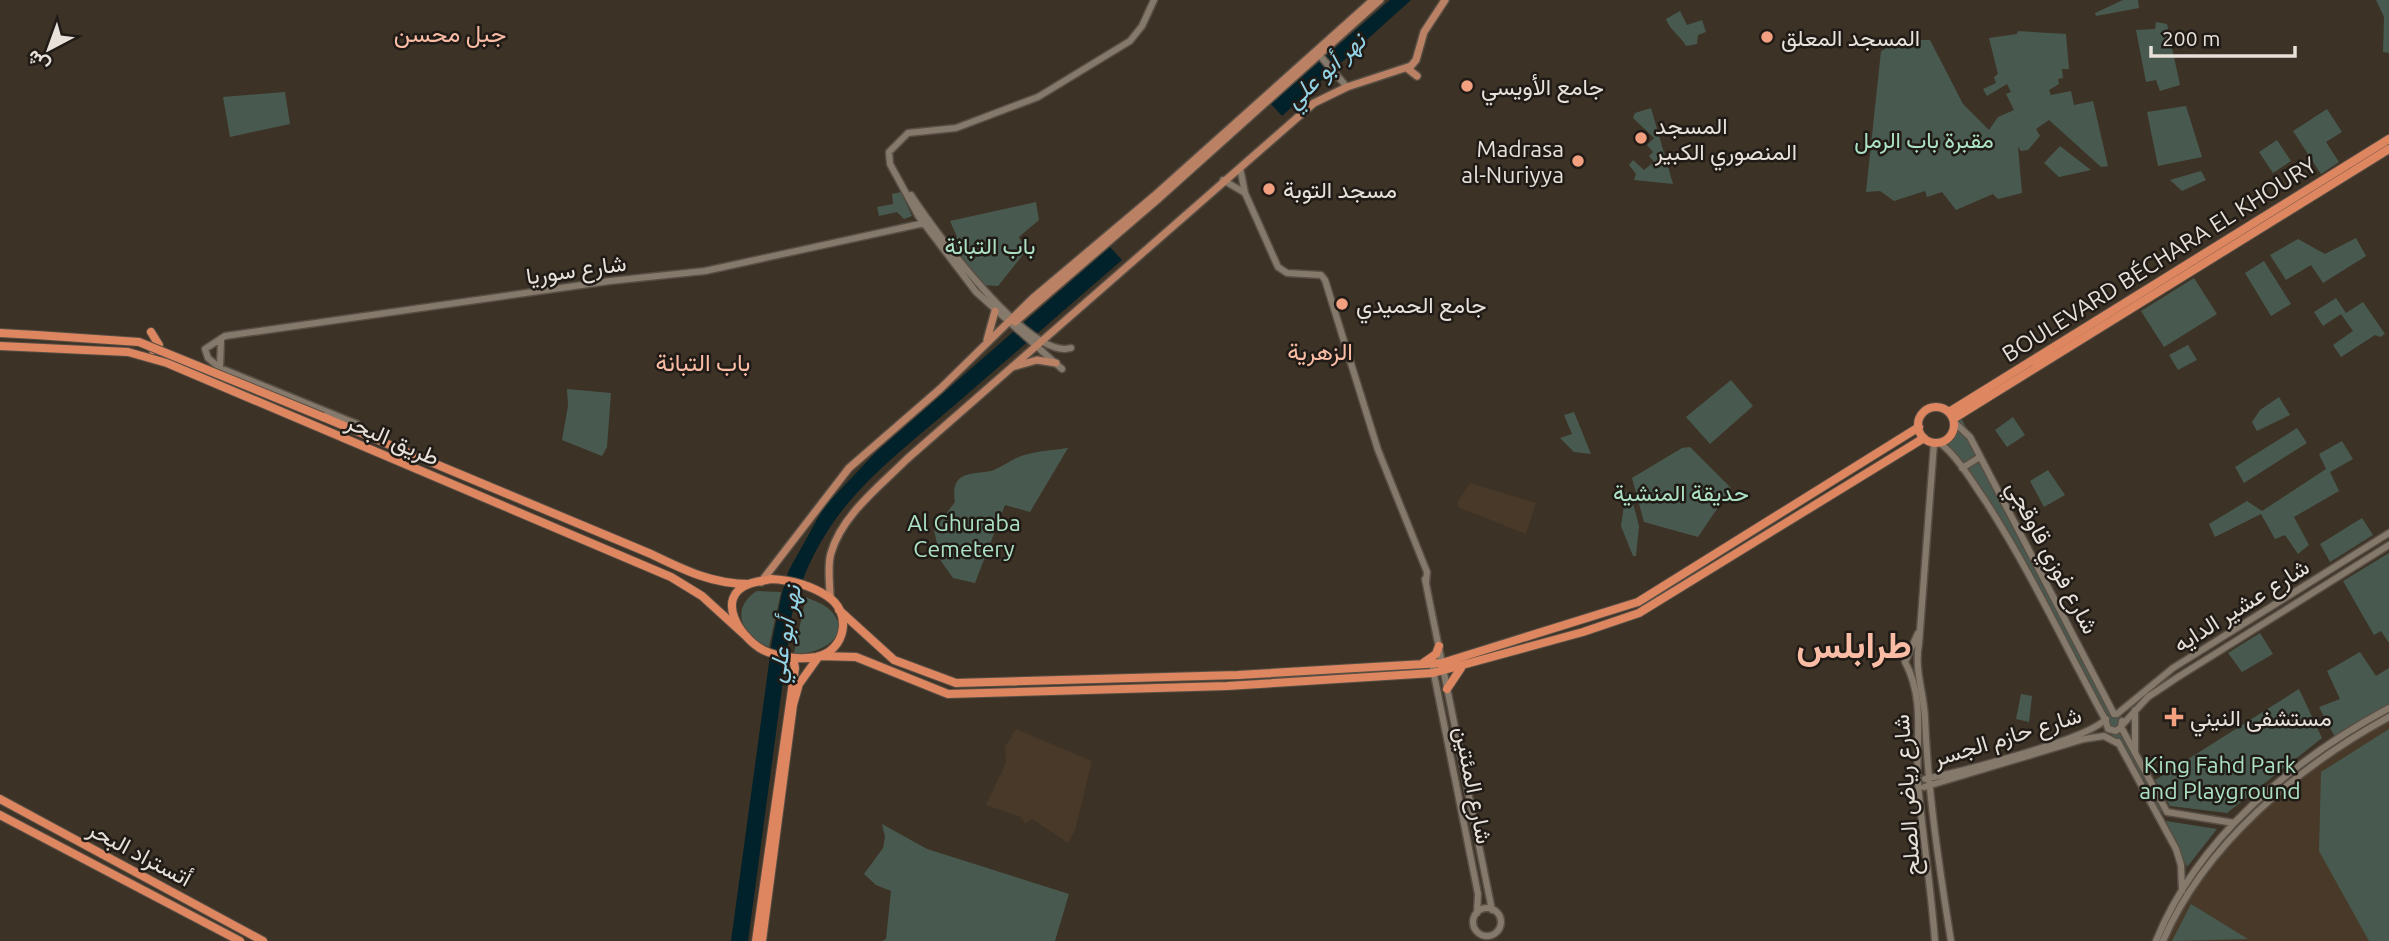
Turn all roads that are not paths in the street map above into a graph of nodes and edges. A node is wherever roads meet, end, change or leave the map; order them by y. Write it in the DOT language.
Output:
graph roads {
  1 [pos="1154,0"];
  2 [pos="1373,0"];
  3 [pos="1380,0"];
  4 [pos="1445,0"];
  5 [pos="1319,55"];
  6 [pos="1408,69"];
  7 [pos="1417,76"];
  8 [pos="1347,87"];
  9 [pos="2389,139"];
  10 [pos="2389,149"];
  11 [pos="1240,166"];
  12 [pos="1223,180"];
  13 [pos="1245,193"];
  14 [pos="927,223"];
  15 [pos="995,311"];
  16 [pos="1014,323"];
  17 [pos="151,332"];
  18 [pos="0,333"];
  19 [pos="223,338"];
  20 [pos="1036,340"];
  21 [pos="0,346"];
  22 [pos="984,347"];
  23 [pos="1071,348"];
  24 [pos="62,349"];
  25 [pos="1059,366"];
  26 [pos="220,368"];
  27 [pos="1008,368"];
  28 [pos="1952,418"];
  29 [pos="1919,427"];
  30 [pos="360,432"];
  31 [pos="1924,438"];
  32 [pos="1937,443"];
  33 [pos="1980,457"];
  34 [pos="1962,468"];
  35 [pos="2007,509"];
  36 [pos="1994,515"];
  37 [pos="2389,533"];
  38 [pos="2389,545"];
  39 [pos="761,582"];
  40 [pos="749,584"];
  41 [pos="830,597"];
  42 [pos="839,610"];
  43 [pos="747,637"];
  44 [pos="1439,646"];
  45 [pos="1914,651"];
  46 [pos="819,656"];
  47 [pos="793,657"];
  48 [pos="1420,665"];
  49 [pos="1463,666"];
  50 [pos="1443,667"];
  51 [pos="1433,669"];
  52 [pos="995,682"];
  53 [pos="1447,688"];
  54 [pos="995,693"];
  55 [pos="2135,708"];
  56 [pos="2389,708"];
  57 [pos="2115,714"];
  58 [pos="2389,718"];
  59 [pos="2106,721"];
  60 [pos="2122,726"];
  61 [pos="2112,731"];
  62 [pos="2119,744"];
  63 [pos="2135,753"];
  64 [pos="1927,778"];
  65 [pos="1918,780"];
  66 [pos="1928,787"];
  67 [pos="1919,788"];
  68 [pos="0,799"];
  69 [pos="2165,810"];
  70 [pos="0,814"];
  71 [pos="2157,815"];
  72 [pos="2234,823"];
  73 [pos="1936,847"];
  74 [pos="1927,848"];
  75 [pos="2182,891"];
  76 [pos="1493,910"];
  77 [pos="1477,913"];
  78 [pos="1496,938"];
  79 [pos="1486,939"];
  80 [pos="240,941"];
  81 [pos="263,941"];
  82 [pos="756,941"];
  83 [pos="762,941"];
  84 [pos="1936,941"];
  85 [pos="1951,941"];
  86 [pos="2156,941"];
  87 [pos="2163,941"];
  1 -- 14 [label="street"];
  2 -- 5 [label="main road"];
  3 -- 5 [label="main road"];
  4 -- 6 [label="main road"];
  5 -- 8 [label="street"];
  5 -- 16 [label="main road"];
  6 -- 7 [label="main road"];
  6 -- 8 [label="main road"];
  8 -- 11 [label="main road"];
  9 -- 28 [label="highway, BOULEVARD BÉCHARA EL KHOURY"];
  10 -- 28 [label="highway, BOULEVARD BÉCHARA EL KHOURY"];
  11 -- 12 [label="main road"];
  11 -- 13 [label="street"];
  12 -- 13 [label="street"];
  12 -- 20 [label="main road"];
  13 -- 44 [label="street, شارع المئتين"];
  14 -- 15 [label="street"];
  14 -- 16 [label="street"];
  14 -- 19 [label="street, شارع سوريا"];
  15 -- 16 [label="street"];
  15 -- 22 [label="main road"];
  16 -- 20 [label="street"];
  16 -- 22 [label="main road"];
  17 -- 24 [label="highway"];
  18 -- 30 [label="highway, طريق البحر, bridge"];
  19 -- 26 [label="street"];
  19 -- 26 [label="street"];
  20 -- 23 [label="street"];
  20 -- 25 [label="street"];
  20 -- 27 [label="main road"];
  21 -- 24 [label="highway, طريق البحر"];
  22 -- 39 [label="main road"];
  24 -- 43 [label="highway, طريق البحر"];
  25 -- 27 [label="main road"];
  26 -- 30 [label="street"];
  27 -- 41 [label="main road"];
  28 -- 29 [label="highway"];
  28 -- 32 [label="highway"];
  28 -- 33 [label="street, شارع فوزي قاوقجي"];
  29 -- 31 [label="highway"];
  29 -- 50 [label="highway"];
  30 -- 40 [label="highway, طريق البحر"];
  31 -- 32 [label="highway"];
  31 -- 49 [label="highway"];
  32 -- 34 [label="street, شارع فوزي قاوقجي"];
  32 -- 45 [label="street"];
  33 -- 34 [label="street"];
  33 -- 35 [label="street, شارع فوزي قاوقجي"];
  34 -- 36 [label="street, شارع فوزي قاوقجي"];
  35 -- 36 [label="street"];
  35 -- 57 [label="street, شارع فوزي قاوقجي"];
  36 -- 59 [label="street, شارع فوزي قاوقجي"];
  37 -- 57 [label="street, شارع عشير الدايه"];
  38 -- 55 [label="street, شارع عشير الدايه"];
  39 -- 40 [label="highway"];
  39 -- 41 [label="highway"];
  40 -- 43 [label="highway"];
  41 -- 42 [label="highway"];
  42 -- 46 [label="highway"];
  42 -- 52 [label="highway"];
  43 -- 47 [label="highway"];
  44 -- 48 [label="highway"];
  44 -- 50 [label="street, شارع المئتين"];
  45 -- 64 [label="street, شارع رياض الصلح"];
  45 -- 65 [label="street, شارع رياض الصلح"];
  46 -- 47 [label="highway"];
  46 -- 54 [label="highway"];
  46 -- 83 [label="highway"];
  47 -- 82 [label="highway"];
  48 -- 51 [label="highway"];
  48 -- 52 [label="highway"];
  49 -- 50 [label="highway"];
  49 -- 53 [label="highway"];
  50 -- 51 [label="highway"];
  50 -- 53 [label="street, شارع المئتين"];
  51 -- 54 [label="highway"];
  51 -- 77 [label="street, شارع المئتين"];
  52 -- 54 [label="highway"];
  53 -- 76 [label="street, شارع المئتين"];
  55 -- 60 [label="street, شارع عشير الدايه"];
  55 -- 63 [label="street"];
  56 -- 72 [label="street"];
  57 -- 59 [label="street, شارع عشير الدايه"];
  57 -- 60 [label="street, شارع فوزي قاوقجي"];
  58 -- 87 [label="street"];
  59 -- 61 [label="street, شارع فوزي قاوقجي"];
  59 -- 64 [label="street, شارع حازم الجسر"];
  60 -- 61 [label="street"];
  60 -- 63 [label="street"];
  61 -- 62 [label="street"];
  62 -- 66 [label="street, شارع حازم الجسر"];
  62 -- 71 [label="street"];
  63 -- 69 [label="street"];
  64 -- 65 [label="street, شارع حازم الجسر"];
  64 -- 66 [label="street, شارع رياض الصلح"];
  65 -- 67 [label="street, شارع رياض الصلح"];
  66 -- 67 [label="street, شارع حازم الجسر"];
  66 -- 73 [label="street, شارع رياض الصلح"];
  67 -- 74 [label="street, شارع رياض الصلح"];
  68 -- 81 [label="highway, أتستراد البحر"];
  69 -- 71 [label="street"];
  69 -- 72 [label="street"];
  70 -- 80 [label="highway, أتستراد البحر"];
  71 -- 75 [label="street"];
  72 -- 75 [label="street"];
  73 -- 74 [label="street"];
  73 -- 85 [label="street, شارع رياض الصلح"];
  74 -- 84 [label="street, شارع رياض الصلح"];
  75 -- 86 [label="street"];
  76 -- 77 [label="street"];
  76 -- 78 [label="street"];
  77 -- 79 [label="street"];
  78 -- 79 [label="street"];
}
